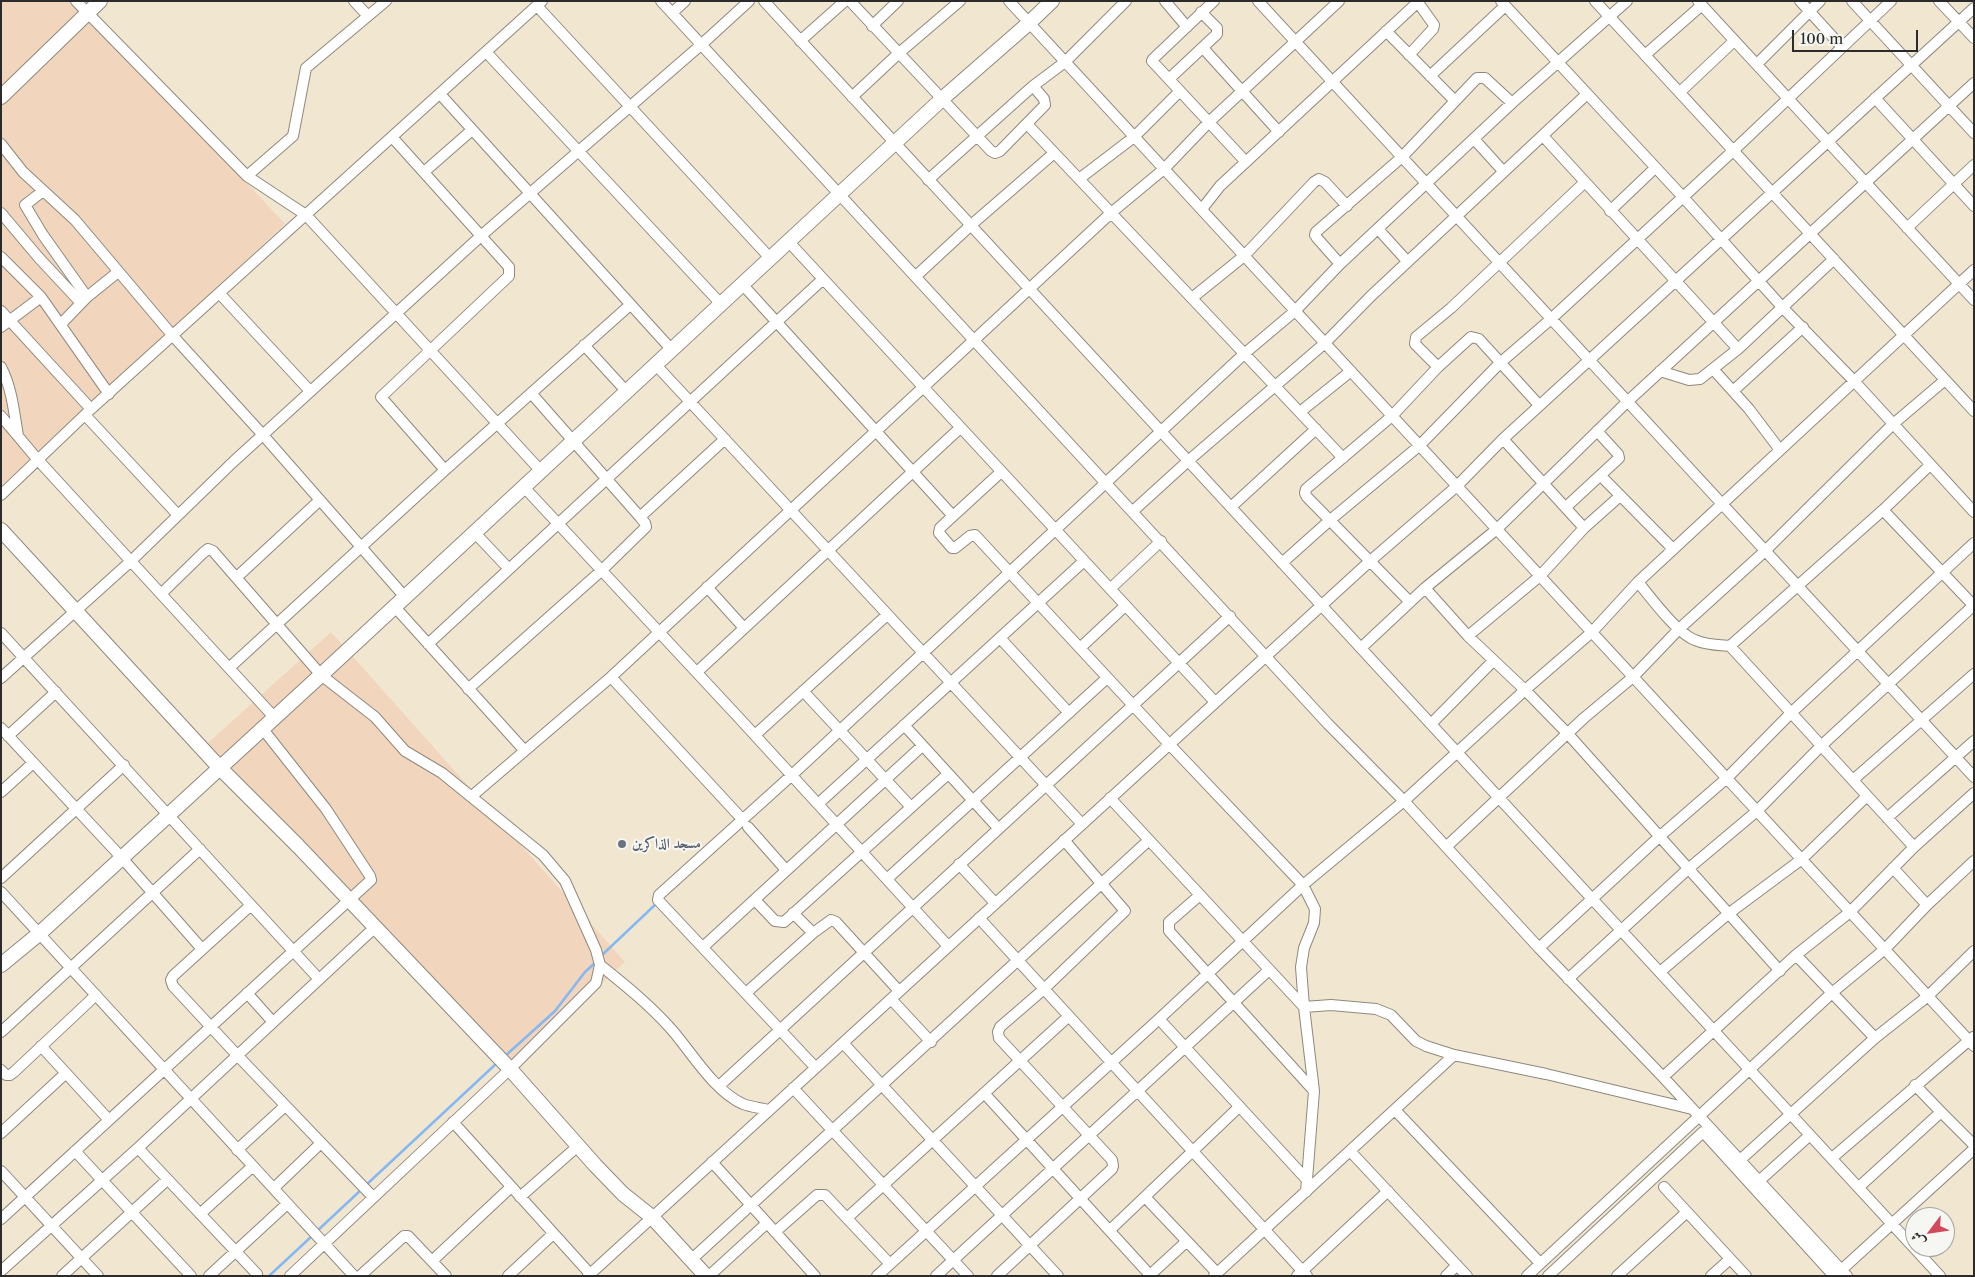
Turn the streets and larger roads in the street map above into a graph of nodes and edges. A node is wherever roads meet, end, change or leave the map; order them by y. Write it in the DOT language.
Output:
graph roads {
  1 [pos="76,1"];
  2 [pos="100,1"];
  3 [pos="354,1"];
  4 [pos="386,1"];
  5 [pos="661,1"];
  6 [pos="685,1"];
  7 [pos="749,1"];
  8 [pos="764,1"];
  9 [pos="845,1"];
  10 [pos="850,1"];
  11 [pos="898,1"];
  12 [pos="960,1"];
  13 [pos="1009,1"];
  14 [pos="1052,1"];
  15 [pos="1126,1"];
  16 [pos="1165,1"];
  17 [pos="1214,1"];
  18 [pos="1258,1"];
  19 [pos="1339,1"];
  20 [pos="1595,1"];
  21 [pos="1627,1"];
  22 [pos="1800,1"];
  23 [pos="1820,1"];
  24 [pos="1852,1"];
  25 [pos="1891,1"];
  26 [pos="1939,1"];
  27 [pos="1418,2"];
  28 [pos="540,3"];
  29 [pos="1700,3"];
  30 [pos="1503,4"];
  31 [pos="1974,8"];
  32 [pos="1201,12"];
  33 [pos="1809,12"];
  34 [pos="672,13"];
  35 [pos="88,14"];
  36 [pos="368,16"];
  37 [pos="1609,16"];
  38 [pos="1869,20"];
  39 [pos="1958,22"];
  40 [pos="1029,23"];
  41 [pos="872,26"];
  42 [pos="1187,26"];
  43 [pos="1386,30"];
  44 [pos="1974,38"];
  45 [pos="800,41"];
  46 [pos="1734,41"];
  47 [pos="1295,42"];
  48 [pos="702,44"];
  49 [pos="1842,46"];
  50 [pos="1203,48"];
  51 [pos="486,52"];
  52 [pos="898,54"];
  53 [pos="1409,55"];
  54 [pos="1645,55"];
  55 [pos="1065,62"];
  56 [pos="1558,62"];
  57 [pos="1757,64"];
  58 [pos="1911,66"];
  59 [pos="1430,76"];
  60 [pos="1169,79"];
  61 [pos="1332,82"];
  62 [pos="1974,83"];
  63 [pos="1033,86"];
  64 [pos="1180,91"];
  65 [pos="1242,91"];
  66 [pos="1680,92"];
  67 [pos="440,94"];
  68 [pos="1587,94"];
  69 [pos="1,97"];
  70 [pos="852,97"];
  71 [pos="1787,98"];
  72 [pos="1875,98"];
  73 [pos="942,99"];
  74 [pos="1455,101"];
  75 [pos="1512,103"];
  76 [pos="1949,106"];
  77 [pos="630,107"];
  78 [pos="1208,122"];
  79 [pos="1027,124"];
  80 [pos="472,130"];
  81 [pos="1279,132"];
  82 [pos="1974,133"];
  83 [pos="977,136"];
  84 [pos="1543,136"];
  85 [pos="392,137"];
  86 [pos="1134,137"];
  87 [pos="1474,139"];
  88 [pos="1912,139"];
  89 [pos="1828,142"];
  90 [pos="894,143"];
  91 [pos="1,144"];
  92 [pos="1734,150"];
  93 [pos="578,151"];
  94 [pos="1053,154"];
  95 [pos="1402,157"];
  96 [pos="1246,162"];
  97 [pos="1974,165"];
  98 [pos="1655,168"];
  99 [pos="1164,169"];
  100 [pos="1503,171"];
  101 [pos="424,172"];
  102 [pos="247,176"];
  103 [pos="1079,179"];
  104 [pos="928,180"];
  105 [pos="1585,182"];
  106 [pos="1865,183"];
  107 [pos="1426,184"];
  108 [pos="1954,184"];
  109 [pos="43,191"];
  110 [pos="1772,192"];
  111 [pos="529,193"];
  112 [pos="839,194"];
  113 [pos="1683,197"];
  114 [pos="1347,206"];
  115 [pos="1974,206"];
  116 [pos="1202,210"];
  117 [pos="1610,211"];
  118 [pos="1,213"];
  119 [pos="1110,213"];
  120 [pos="306,215"];
  121 [pos="1456,216"];
  122 [pos="970,226"];
  123 [pos="1907,228"];
  124 [pos="1378,229"];
  125 [pos="1810,233"];
  126 [pos="482,235"];
  127 [pos="1721,239"];
  128 [pos="1636,240"];
  129 [pos="788,241"];
  130 [pos="1244,256"];
  131 [pos="1,257"];
  132 [pos="770,258"];
  133 [pos="1834,259"];
  134 [pos="1407,262"];
  135 [pos="1500,263"];
  136 [pos="1340,264"];
  137 [pos="1974,270"];
  138 [pos="118,272"];
  139 [pos="916,276"];
  140 [pos="823,279"];
  141 [pos="1676,281"];
  142 [pos="1758,281"];
  143 [pos="742,284"];
  144 [pos="1958,284"];
  145 [pos="1029,289"];
  146 [pos="220,294"];
  147 [pos="41,297"];
  148 [pos="1192,298"];
  149 [pos="84,300"];
  150 [pos="1974,300"];
  151 [pos="630,304"];
  152 [pos="720,304"];
  153 [pos="1783,308"];
  154 [pos="1,311"];
  155 [pos="1296,311"];
  156 [pos="397,313"];
  157 [pos="1552,319"];
  158 [pos="1714,322"];
  159 [pos="777,323"];
  160 [pos="5,324"];
  161 [pos="61,324"];
  162 [pos="1803,327"];
  163 [pos="1902,335"];
  164 [pos="173,336"];
  165 [pos="974,339"];
  166 [pos="1325,343"];
  167 [pos="584,345"];
  168 [pos="671,349"];
  169 [pos="1738,349"];
  170 [pos="431,350"];
  171 [pos="1244,354"];
  172 [pos="1589,360"];
  173 [pos="1500,363"];
  174 [pos="655,364"];
  175 [pos="1,367"];
  176 [pos="1438,367"];
  177 [pos="1712,369"];
  178 [pos="1351,371"];
  179 [pos="1660,371"];
  180 [pos="1945,380"];
  181 [pos="1854,381"];
  182 [pos="1274,386"];
  183 [pos="923,387"];
  184 [pos="626,391"];
  185 [pos="310,392"];
  186 [pos="1733,392"];
  187 [pos="531,393"];
  188 [pos="109,394"];
  189 [pos="691,402"];
  190 [pos="1627,402"];
  191 [pos="1539,406"];
  192 [pos="1974,411"];
  193 [pos="88,412"];
  194 [pos="1300,412"];
  195 [pos="1,416"];
  196 [pos="1392,416"];
  197 [pos="498,423"];
  198 [pos="1892,425"];
  199 [pos="960,428"];
  200 [pos="1316,429"];
  201 [pos="1597,431"];
  202 [pos="875,432"];
  203 [pos="1161,432"];
  204 [pos="263,435"];
  205 [pos="18,436"];
  206 [pos="725,439"];
  207 [pos="1502,439"];
  208 [pos="573,440"];
  209 [pos="1419,446"];
  210 [pos="1780,450"];
  211 [pos="1343,458"];
  212 [pos="38,460"];
  213 [pos="1188,461"];
  214 [pos="1930,465"];
  215 [pos="445,470"];
  216 [pos="540,470"];
  217 [pos="913,472"];
  218 [pos="1001,472"];
  219 [pos="1601,476"];
  220 [pos="607,478"];
  221 [pos="1106,482"];
  222 [pos="1543,482"];
  223 [pos="523,486"];
  224 [pos="1457,486"];
  225 [pos="1,495"];
  226 [pos="1620,496"];
  227 [pos="320,500"];
  228 [pos="1722,504"];
  229 [pos="1231,507"];
  230 [pos="1566,507"];
  231 [pos="790,510"];
  232 [pos="1883,510"];
  233 [pos="1133,511"];
  234 [pos="1974,512"];
  235 [pos="178,515"];
  236 [pos="953,516"];
  237 [pos="640,517"];
  238 [pos="1329,521"];
  239 [pos="558,525"];
  240 [pos="1584,528"];
  241 [pos="1497,529"];
  242 [pos="1,530"];
  243 [pos="1055,530"];
  244 [pos="474,532"];
  245 [pos="1161,541"];
  246 [pos="1974,543"];
  247 [pos="361,547"];
  248 [pos="827,549"];
  249 [pos="1673,549"];
  250 [pos="1765,551"];
  251 [pos="131,561"];
  252 [pos="1084,561"];
  253 [pos="1368,562"];
  254 [pos="1282,563"];
  255 [pos="509,569"];
  256 [pos="601,571"];
  257 [pos="1942,572"];
  258 [pos="1009,573"];
  259 [pos="1540,576"];
  260 [pos="236,577"];
  261 [pos="1638,582"];
  262 [pos="1798,586"];
  263 [pos="707,587"];
  264 [pos="1425,588"];
  265 [pos="1110,589"];
  266 [pos="161,594"];
  267 [pos="399,601"];
  268 [pos="1410,602"];
  269 [pos="1038,604"];
  270 [pos="1321,605"];
  271 [pos="1125,606"];
  272 [pos="1974,606"];
  273 [pos="75,610"];
  274 [pos="887,615"];
  275 [pos="1230,616"];
  276 [pos="278,624"];
  277 [pos="744,628"];
  278 [pos="1679,629"];
  279 [pos="659,631"];
  280 [pos="1592,632"];
  281 [pos="1,633"];
  282 [pos="1468,636"];
  283 [pos="1000,638"];
  284 [pos="428,644"];
  285 [pos="1730,646"];
  286 [pos="1080,648"];
  287 [pos="1361,648"];
  288 [pos="1858,651"];
  289 [pos="923,653"];
  290 [pos="1266,655"];
  291 [pos="24,658"];
  292 [pos="1493,662"];
  293 [pos="1178,663"];
  294 [pos="229,668"];
  295 [pos="697,672"];
  296 [pos="1974,674"];
  297 [pos="321,675"];
  298 [pos="1633,676"];
  299 [pos="611,677"];
  300 [pos="1,678"];
  301 [pos="1107,678"];
  302 [pos="950,682"];
  303 [pos="1888,684"];
  304 [pos="468,689"];
  305 [pos="1525,690"];
  306 [pos="803,691"];
  307 [pos="56,692"];
  308 [pos="1215,702"];
  309 [pos="1132,705"];
  310 [pos="1069,713"];
  311 [pos="1791,713"];
  312 [pos="274,716"];
  313 [pos="1921,720"];
  314 [pos="1431,724"];
  315 [pos="904,725"];
  316 [pos="262,728"];
  317 [pos="840,730"];
  318 [pos="5,732"];
  319 [pos="1568,734"];
  320 [pos="754,735"];
  321 [pos="1974,740"];
  322 [pos="1169,744"];
  323 [pos="922,746"];
  324 [pos="1821,746"];
  325 [pos="524,750"];
  326 [pos="1457,752"];
  327 [pos="1955,756"];
  328 [pos="1020,758"];
  329 [pos="867,759"];
  330 [pos="33,763"];
  331 [pos="124,765"];
  332 [pos="220,767"];
  333 [pos="948,774"];
  334 [pos="792,775"];
  335 [pos="1974,777"];
  336 [pos="1727,778"];
  337 [pos="885,780"];
  338 [pos="1853,780"];
  339 [pos="1045,785"];
  340 [pos="1,792"];
  341 [pos="1974,793"];
  342 [pos="472,796"];
  343 [pos="1867,796"];
  344 [pos="1110,798"];
  345 [pos="1499,798"];
  346 [pos="973,801"];
  347 [pos="1404,802"];
  348 [pos="818,804"];
  349 [pos="911,808"];
  350 [pos="75,809"];
  351 [pos="1757,810"];
  352 [pos="168,814"];
  353 [pos="1887,818"];
  354 [pos="745,823"];
  355 [pos="836,824"];
  356 [pos="1082,824"];
  357 [pos="998,828"];
  358 [pos="1658,837"];
  359 [pos="1064,840"];
  360 [pos="1149,840"];
  361 [pos="1446,847"];
  362 [pos="1914,847"];
  363 [pos="200,849"];
  364 [pos="862,852"];
  365 [pos="122,858"];
  366 [pos="1802,859"];
  367 [pos="1974,861"];
  368 [pos="959,864"];
  369 [pos="1892,868"];
  370 [pos="1688,869"];
  371 [pos="786,870"];
  372 [pos="1,878"];
  373 [pos="887,879"];
  374 [pos="1102,883"];
  375 [pos="1303,885"];
  376 [pos="1,892"];
  377 [pos="153,893"];
  378 [pos="1200,895"];
  379 [pos="1592,899"];
  380 [pos="755,900"];
  381 [pos="350,901"];
  382 [pos="995,903"];
  383 [pos="251,905"];
  384 [pos="1926,905"];
  385 [pos="912,907"];
  386 [pos="1850,912"];
  387 [pos="793,914"];
  388 [pos="1728,914"];
  389 [pos="979,918"];
  390 [pos="371,922"];
  391 [pos="1621,930"];
  392 [pos="813,932"];
  393 [pos="40,933"];
  394 [pos="1242,941"];
  395 [pos="948,946"];
  396 [pos="703,947"];
  397 [pos="1539,948"];
  398 [pos="202,949"];
  399 [pos="1885,949"];
  400 [pos="1974,951"];
  401 [pos="294,952"];
  402 [pos="864,953"];
  403 [pos="1796,955"];
  404 [pos="1017,960"];
  405 [pos="1,965"];
  406 [pos="600,965"];
  407 [pos="71,967"];
  408 [pos="1269,970"];
  409 [pos="1780,970"];
  410 [pos="1660,972"];
  411 [pos="1207,974"];
  412 [pos="318,978"];
  413 [pos="1568,979"];
  414 [pos="1044,989"];
  415 [pos="899,991"];
  416 [pos="1832,992"];
  417 [pos="247,993"];
  418 [pos="746,993"];
  419 [pos="96,995"];
  420 [pos="1928,996"];
  421 [pos="891,998"];
  422 [pos="1234,1002"];
  423 [pos="1304,1007"];
  424 [pos="1069,1016"];
  425 [pos="1159,1019"];
  426 [pos="272,1020"];
  427 [pos="210,1026"];
  428 [pos="780,1031"];
  429 [pos="1714,1031"];
  430 [pos="1,1032"];
  431 [pos="1875,1038"];
  432 [pos="1972,1041"];
  433 [pos="930,1042"];
  434 [pos="843,1043"];
  435 [pos="41,1046"];
  436 [pos="1185,1047"];
  437 [pos="237,1055"];
  438 [pos="1454,1055"];
  439 [pos="1020,1061"];
  440 [pos="1111,1062"];
  441 [pos="816,1068"];
  442 [pos="510,1069"];
  443 [pos="1749,1069"];
  444 [pos="1,1070"];
  445 [pos="165,1070"];
  446 [pos="66,1073"];
  447 [pos="1663,1077"];
  448 [pos="882,1085"];
  449 [pos="720,1086"];
  450 [pos="1915,1086"];
  451 [pos="793,1088"];
  452 [pos="1138,1091"];
  453 [pos="1314,1091"];
  454 [pos="984,1093"];
  455 [pos="191,1098"];
  456 [pos="285,1106"];
  457 [pos="1062,1107"];
  458 [pos="1239,1107"];
  459 [pos="769,1110"];
  460 [pos="1395,1110"];
  461 [pos="1941,1112"];
  462 [pos="1696,1113"];
  463 [pos="1792,1115"];
  464 [pos="109,1120"];
  465 [pos="453,1122"];
  466 [pos="832,1130"];
  467 [pos="1,1133"];
  468 [pos="1810,1134"];
  469 [pos="1089,1136"];
  470 [pos="933,1140"];
  471 [pos="1027,1140"];
  472 [pos="321,1143"];
  473 [pos="578,1146"];
  474 [pos="1974,1147"];
  475 [pos="138,1148"];
  476 [pos="237,1150"];
  477 [pos="75,1151"];
  478 [pos="1193,1151"];
  479 [pos="1350,1151"];
  480 [pos="1832,1158"];
  481 [pos="1740,1160"];
  482 [pos="712,1162"];
  483 [pos="253,1166"];
  484 [pos="1053,1168"];
  485 [pos="1,1171"];
  486 [pos="102,1180"];
  487 [pos="167,1180"];
  488 [pos="1759,1181"];
  489 [pos="884,1185"];
  490 [pos="1307,1186"];
  491 [pos="511,1187"];
  492 [pos="976,1187"];
  493 [pos="1664,1187"];
  494 [pos="274,1188"];
  495 [pos="1859,1188"];
  496 [pos="1388,1191"];
  497 [pos="26,1197"];
  498 [pos="373,1197"];
  499 [pos="1081,1197"];
  500 [pos="1145,1197"];
  501 [pos="520,1198"];
  502 [pos="287,1204"];
  503 [pos="751,1205"];
  504 [pos="1687,1212"];
  505 [pos="132,1213"];
  506 [pos="200,1214"];
  507 [pos="1002,1215"];
  508 [pos="652,1217"];
  509 [pos="847,1218"];
  510 [pos="1,1219"];
  511 [pos="767,1223"];
  512 [pos="1892,1224"];
  513 [pos="52,1225"];
  514 [pos="926,1230"];
  515 [pos="1110,1230"];
  516 [pos="1265,1230"];
  517 [pos="775,1232"];
  518 [pos="553,1234"];
  519 [pos="1186,1242"];
  520 [pos="324,1243"];
  521 [pos="1030,1245"];
  522 [pos="236,1252"];
  523 [pos="82,1258"];
  524 [pos="692,1259"];
  525 [pos="1730,1259"];
  526 [pos="953,1260"];
  527 [pos="432,1261"];
  528 [pos="1540,1263"];
  529 [pos="890,1264"];
  530 [pos="1457,1265"];
  531 [pos="2,1269"];
  532 [pos="257,1274"];
  533 [pos="1054,1274"];
  534 [pos="1302,1274"];
  535 [pos="1840,1274"];
  536 [pos="590,1275"];
  537 [pos="1215,1275"];
  538 [pos="62,1276"];
  539 [pos="98,1276"];
  540 [pos="191,1276"];
  541 [pos="209,1276"];
  542 [pos="290,1276"];
  543 [pos="354,1276"];
  544 [pos="360,1276"];
  545 [pos="446,1276"];
  546 [pos="508,1276"];
  547 [pos="708,1276"];
  548 [pos="816,1276"];
  549 [pos="876,1276"];
  550 [pos="936,1276"];
  551 [pos="968,1276"];
  552 [pos="997,1276"];
  553 [pos="1150,1276"];
  554 [pos="1446,1276"];
  555 [pos="1468,1276"];
  556 [pos="1527,1276"];
  557 [pos="1548,1276"];
  558 [pos="1617,1276"];
  559 [pos="1711,1276"];
  560 [pos="1746,1276"];
  561 [pos="1940,1276"];
  1 -- 35 [label="street"];
  2 -- 35 [label="street"];
  3 -- 36 [label="street"];
  4 -- 36 [label="street"];
  5 -- 34 [label="street"];
  6 -- 34 [label="street"];
  7 -- 48 [label="street"];
  8 -- 45 [label="street"];
  9 -- 45 [label="street"];
  10 -- 41 [label="street"];
  11 -- 41 [label="street"];
  12 -- 52 [label="street"];
  13 -- 40 [label="street"];
  14 -- 40 [label="street"];
  15 -- 55 [label="street"];
  16 -- 42 [label="street"];
  17 -- 32 [label="street"];
  18 -- 47 [label="street"];
  19 -- 47 [label="street"];
  20 -- 37 [label="street"];
  21 -- 37 [label="street"];
  22 -- 33 [label="street"];
  23 -- 33 [label="street"];
  24 -- 38 [label="street"];
  25 -- 38 [label="street"];
  26 -- 39 [label="street"];
  27 -- 43 [label="street"];
  27 -- 53 [label="street"];
  28 -- 51 [label="street"];
  28 -- 77 [label="street"];
  29 -- 46 [label="street"];
  29 -- 54 [label="street"];
  30 -- 56 [label="street"];
  30 -- 59 [label="street"];
  31 -- 39 [label="street"];
  32 -- 42 [label="street"];
  32 -- 50 [label="street"];
  33 -- 49 [label="street"];
  33 -- 57 [label="street"];
  34 -- 48 [label="street"];
  35 -- 69 [label="street"];
  35 -- 102 [label="street"];
  36 -- 102 [label="street"];
  37 -- 54 [label="street"];
  37 -- 56 [label="street"];
  38 -- 49 [label="street"];
  38 -- 58 [label="street"];
  39 -- 44 [label="street"];
  39 -- 58 [label="street"];
  40 -- 55 [label="street"];
  40 -- 73 [label="street"];
  41 -- 52 [label="street"];
  42 -- 60 [label="street"];
  43 -- 53 [label="street"];
  43 -- 61 [label="street"];
  45 -- 70 [label="street"];
  46 -- 57 [label="street"];
  46 -- 66 [label="street"];
  47 -- 61 [label="street"];
  47 -- 65 [label="street"];
  48 -- 77 [label="street"];
  48 -- 112 [label="street"];
  49 -- 71 [label="street"];
  50 -- 60 [label="street"];
  50 -- 65 [label="street"];
  51 -- 67 [label="street"];
  51 -- 93 [label="street"];
  52 -- 70 [label="street"];
  52 -- 73 [label="street"];
  53 -- 59 [label="street"];
  54 -- 66 [label="street"];
  55 -- 63 [label="street"];
  55 -- 86 [label="street"];
  56 -- 68 [label="street"];
  56 -- 75 [label="street"];
  57 -- 71 [label="street"];
  58 -- 72 [label="street"];
  58 -- 76 [label="street"];
  59 -- 74 [label="street"];
  60 -- 64 [label="street"];
  61 -- 81 [label="street"];
  61 -- 95 [label="street"];
  62 -- 76 [label="street"];
  63 -- 79 [label="street"];
  63 -- 83 [label="street"];
  64 -- 78 [label="street"];
  64 -- 86 [label="street"];
  65 -- 78 [label="street"];
  65 -- 81 [label="street"];
  66 -- 92 [label="street"];
  67 -- 80 [label="street"];
  67 -- 85 [label="street"];
  68 -- 84 [label="street"];
  68 -- 98 [label="street"];
  70 -- 90 [label="street"];
  71 -- 89 [label="street"];
  71 -- 92 [label="street"];
  72 -- 88 [label="street"];
  72 -- 89 [label="street"];
  73 -- 83 [label="street"];
  73 -- 90 [label="street"];
  74 -- 75 [label="street"];
  74 -- 95 [label="street"];
  75 -- 87 [label="street"];
  76 -- 82 [label="street"];
  76 -- 88 [label="street"];
  77 -- 93 [label="street"];
  77 -- 132 [label="street"];
  78 -- 96 [label="street"];
  78 -- 99 [label="street"];
  79 -- 83 [label="street"];
  79 -- 94 [label="street"];
  80 -- 101 [label="street"];
  80 -- 111 [label="street"];
  81 -- 96 [label="street"];
  83 -- 104 [label="street"];
  84 -- 100 [label="street"];
  84 -- 105 [label="street"];
  85 -- 101 [label="street"];
  85 -- 120 [label="street"];
  86 -- 99 [label="street"];
  86 -- 103 [label="street"];
  87 -- 100 [label="street"];
  87 -- 107 [label="street"];
  88 -- 106 [label="street"];
  88 -- 108 [label="street"];
  89 -- 106 [label="street"];
  89 -- 110 [label="street"];
  90 -- 104 [label="street"];
  90 -- 112 [label="street"];
  91 -- 109 [label="street"];
  92 -- 110 [label="street"];
  92 -- 113 [label="street"];
  93 -- 111 [label="street"];
  93 -- 152 [label="street"];
  94 -- 103 [label="street"];
  94 -- 122 [label="street"];
  95 -- 107 [label="street"];
  95 -- 114 [label="street"];
  96 -- 116 [label="street"];
  97 -- 108 [label="street"];
  98 -- 113 [label="street"];
  98 -- 117 [label="street"];
  99 -- 116 [label="street"];
  99 -- 119 [label="street"];
  100 -- 121 [label="street"];
  101 -- 126 [label="street"];
  102 -- 120 [label="street"];
  103 -- 119 [label="street"];
  104 -- 122 [label="street"];
  105 -- 117 [label="street"];
  105 -- 135 [label="street"];
  106 -- 123 [label="street"];
  106 -- 125 [label="street"];
  107 -- 121 [label="street"];
  107 -- 124 [label="street"];
  108 -- 115 [label="street"];
  108 -- 123 [label="street"];
  109 -- 138 [label="street"];
  109 -- 149 [label="street"];
  110 -- 125 [label="street"];
  110 -- 127 [label="street"];
  111 -- 126 [label="street"];
  111 -- 151 [label="street"];
  112 -- 129 [label="street"];
  112 -- 139 [label="street"];
  113 -- 127 [label="street"];
  113 -- 128 [label="street"];
  114 -- 130 [label="street"];
  114 -- 136 [label="street"];
  116 -- 130 [label="street"];
  117 -- 128 [label="street"];
  118 -- 149 [label="street"];
  119 -- 145 [label="street"];
  119 -- 148 [label="street"];
  120 -- 146 [label="street"];
  120 -- 156 [label="street"];
  121 -- 134 [label="street"];
  121 -- 135 [label="street"];
  122 -- 139 [label="street"];
  122 -- 145 [label="street"];
  123 -- 144 [label="street"];
  124 -- 134 [label="street"];
  124 -- 136 [label="street"];
  125 -- 133 [label="street"];
  125 -- 142 [label="street"];
  126 -- 156 [label="street"];
  126 -- 170 [label="street"];
  127 -- 141 [label="street"];
  127 -- 142 [label="street"];
  128 -- 141 [label="street"];
  128 -- 157 [label="street"];
  129 -- 132 [label="street"];
  129 -- 140 [label="street"];
  130 -- 148 [label="street"];
  130 -- 155 [label="street"];
  131 -- 147 [label="street"];
  132 -- 143 [label="street"];
  133 -- 153 [label="street"];
  133 -- 163 [label="street"];
  134 -- 166 [label="street"];
  135 -- 157 [label="street"];
  135 -- 176 [label="street"];
  136 -- 155 [label="street"];
  137 -- 144 [label="street"];
  138 -- 149 [label="street"];
  138 -- 164 [label="street"];
  139 -- 165 [label="street"];
  140 -- 159 [label="street"];
  140 -- 183 [label="street"];
  141 -- 158 [label="street"];
  141 -- 172 [label="street"];
  142 -- 153 [label="street"];
  142 -- 158 [label="street"];
  143 -- 152 [label="street"];
  143 -- 159 [label="street"];
  144 -- 150 [label="street"];
  144 -- 163 [label="street"];
  145 -- 165 [label="street"];
  145 -- 203 [label="street"];
  146 -- 164 [label="street"];
  146 -- 185 [label="street"];
  147 -- 160 [label="street"];
  147 -- 161 [label="street"];
  148 -- 171 [label="street"];
  149 -- 161 [label="street"];
  151 -- 167 [label="street"];
  151 -- 168 [label="street"];
  152 -- 168 [label="street"];
  153 -- 162 [label="street"];
  153 -- 169 [label="street"];
  154 -- 160 [label="street"];
  155 -- 166 [label="street"];
  155 -- 171 [label="street"];
  156 -- 170 [label="street"];
  156 -- 185 [label="street"];
  157 -- 172 [label="street"];
  157 -- 173 [label="street"];
  158 -- 169 [label="street"];
  158 -- 179 [label="street"];
  159 -- 189 [label="street"];
  159 -- 202 [label="street"];
  160 -- 193 [label="street"];
  161 -- 188 [label="street"];
  162 -- 181 [label="street"];
  162 -- 186 [label="street"];
  163 -- 180 [label="street"];
  163 -- 181 [label="street"];
  164 -- 188 [label="street"];
  164 -- 204 [label="street"];
  165 -- 183 [label="street"];
  165 -- 221 [label="street"];
  166 -- 178 [label="street"];
  166 -- 182 [label="street"];
  167 -- 184 [label="street"];
  167 -- 187 [label="street"];
  168 -- 174 [label="street"];
  169 -- 177 [label="street"];
  170 -- 197 [label="street"];
  170 -- 215 [label="street"];
  171 -- 182 [label="street"];
  171 -- 203 [label="street"];
  172 -- 190 [label="street"];
  172 -- 191 [label="street"];
  173 -- 176 [label="street"];
  173 -- 191 [label="street"];
  173 -- 209 [label="street"];
  174 -- 184 [label="street"];
  174 -- 189 [label="street"];
  175 -- 205 [label="street"];
  176 -- 196 [label="street"];
  177 -- 179 [label="street"];
  177 -- 186 [label="street"];
  178 -- 194 [label="street"];
  178 -- 196 [label="street"];
  179 -- 190 [label="street"];
  180 -- 192 [label="street"];
  180 -- 198 [label="street"];
  181 -- 198 [label="street"];
  181 -- 210 [label="street"];
  182 -- 194 [label="street"];
  182 -- 213 [label="street"];
  183 -- 199 [label="street"];
  183 -- 202 [label="street"];
  184 -- 208 [label="street"];
  185 -- 204 [label="street"];
  186 -- 210 [label="street"];
  187 -- 197 [label="street"];
  187 -- 208 [label="street"];
  188 -- 193 [label="street"];
  189 -- 206 [label="street"];
  189 -- 220 [label="street"];
  190 -- 201 [label="street"];
  190 -- 228 [label="street"];
  191 -- 207 [label="street"];
  193 -- 212 [label="street"];
  193 -- 235 [label="street"];
  194 -- 200 [label="street"];
  195 -- 205 [label="street"];
  196 -- 209 [label="street"];
  196 -- 211 [label="street"];
  197 -- 215 [label="street"];
  197 -- 216 [label="street"];
  198 -- 214 [label="street"];
  198 -- 250 [label="street"];
  199 -- 217 [label="street"];
  199 -- 218 [label="street"];
  200 -- 211 [label="street"];
  200 -- 229 [label="street"];
  201 -- 219 [label="street"];
  201 -- 222 [label="street"];
  202 -- 217 [label="street"];
  202 -- 231 [label="street"];
  203 -- 213 [label="street"];
  203 -- 221 [label="street"];
  204 -- 227 [label="street"];
  204 -- 235 [label="street"];
  205 -- 212 [label="street"];
  206 -- 231 [label="street"];
  206 -- 237 [label="street"];
  207 -- 222 [label="street"];
  207 -- 224 [label="street"];
  208 -- 216 [label="street"];
  208 -- 220 [label="street"];
  209 -- 224 [label="street"];
  209 -- 238 [label="street"];
  210 -- 228 [label="street"];
  211 -- 238 [label="street"];
  212 -- 225 [label="street"];
  212 -- 251 [label="street"];
  213 -- 229 [label="street"];
  213 -- 233 [label="street"];
  214 -- 232 [label="street"];
  214 -- 234 [label="street"];
  215 -- 247 [label="street"];
  216 -- 223 [label="street"];
  217 -- 236 [label="street"];
  217 -- 248 [label="street"];
  218 -- 236 [label="street"];
  218 -- 243 [label="street"];
  219 -- 226 [label="street"];
  219 -- 230 [label="street"];
  220 -- 237 [label="street"];
  220 -- 239 [label="street"];
  221 -- 233 [label="street"];
  221 -- 243 [label="street"];
  222 -- 230 [label="street"];
  222 -- 241 [label="street"];
  223 -- 239 [label="street"];
  223 -- 244 [label="street"];
  224 -- 241 [label="street"];
  224 -- 253 [label="street"];
  226 -- 240 [label="street"];
  226 -- 249 [label="street"];
  227 -- 247 [label="street"];
  227 -- 260 [label="street"];
  228 -- 249 [label="street"];
  228 -- 250 [label="street"];
  229 -- 254 [label="street"];
  230 -- 240 [label="street"];
  231 -- 248 [label="street"];
  231 -- 263 [label="street"];
  232 -- 257 [label="street"];
  232 -- 262 [label="street"];
  233 -- 245 [label="street"];
  235 -- 251 [label="street"];
  236 -- 258 [label="street"];
  237 -- 256 [label="street"];
  238 -- 253 [label="street"];
  238 -- 254 [label="street"];
  239 -- 255 [label="street"];
  239 -- 256 [label="street"];
  240 -- 259 [label="street"];
  241 -- 259 [label="street"];
  241 -- 264 [label="street"];
  242 -- 273 [label="street"];
  243 -- 252 [label="street"];
  243 -- 258 [label="street"];
  244 -- 255 [label="street"];
  244 -- 267 [label="street"];
  245 -- 265 [label="street"];
  245 -- 275 [label="street"];
  246 -- 257 [label="street"];
  247 -- 267 [label="street"];
  247 -- 276 [label="street"];
  248 -- 274 [label="street"];
  248 -- 277 [label="street"];
  249 -- 261 [label="street"];
  250 -- 262 [label="street"];
  250 -- 278 [label="street"];
  251 -- 266 [label="street"];
  251 -- 273 [label="street"];
  252 -- 265 [label="street"];
  252 -- 269 [label="street"];
  253 -- 268 [label="street"];
  253 -- 270 [label="street"];
  254 -- 270 [label="street"];
  255 -- 284 [label="street"];
  256 -- 279 [label="street"];
  256 -- 304 [label="street"];
  257 -- 272 [label="street"];
  257 -- 288 [label="street"];
  258 -- 269 [label="street"];
  258 -- 289 [label="street"];
  259 -- 280 [label="street"];
  259 -- 282 [label="street"];
  260 -- 266 [label="street"];
  260 -- 276 [label="street"];
  261 -- 278 [label="street"];
  261 -- 280 [label="street"];
  262 -- 285 [label="street"];
  262 -- 288 [label="street"];
  263 -- 277 [label="street"];
  263 -- 279 [label="street"];
  264 -- 268 [label="street"];
  264 -- 282 [label="street"];
  265 -- 271 [label="street"];
  266 -- 294 [label="street"];
  267 -- 284 [label="street"];
  267 -- 297 [label="street"];
  268 -- 287 [label="street"];
  269 -- 283 [label="street"];
  269 -- 286 [label="street"];
  270 -- 287 [label="street"];
  270 -- 290 [label="street"];
  271 -- 286 [label="street"];
  271 -- 293 [label="street"];
  272 -- 303 [label="street"];
  273 -- 291 [label="street"];
  273 -- 332 [label="street"];
  274 -- 289 [label="street"];
  274 -- 306 [label="street"];
  275 -- 290 [label="street"];
  275 -- 293 [label="street"];
  276 -- 294 [label="street"];
  276 -- 297 [label="street"];
  277 -- 295 [label="street"];
  278 -- 285 [label="street"];
  278 -- 298 [label="street"];
  279 -- 295 [label="street"];
  279 -- 299 [label="street"];
  280 -- 298 [label="street"];
  280 -- 305 [label="street"];
  281 -- 291 [label="street"];
  282 -- 292 [label="street"];
  283 -- 302 [label="street"];
  283 -- 310 [label="street"];
  284 -- 304 [label="street"];
  285 -- 311 [label="street"];
  286 -- 301 [label="street"];
  287 -- 314 [label="street"];
  288 -- 303 [label="street"];
  288 -- 311 [label="street"];
  289 -- 302 [label="street"];
  289 -- 317 [label="street"];
  290 -- 308 [label="street"];
  290 -- 347 [label="street"];
  291 -- 300 [label="street"];
  291 -- 307 [label="street"];
  292 -- 305 [label="street"];
  292 -- 314 [label="street"];
  293 -- 308 [label="street"];
  293 -- 309 [label="street"];
  294 -- 312 [label="street"];
  295 -- 320 [label="street"];
  296 -- 313 [label="street"];
  297 -- 312 [label="street"];
  297 -- 342 [label="street"];
  298 -- 319 [label="street"];
  298 -- 336 [label="street"];
  299 -- 325 [label="street"];
  299 -- 354 [label="street"];
  301 -- 309 [label="street"];
  301 -- 310 [label="street"];
  302 -- 315 [label="street"];
  302 -- 328 [label="street"];
  303 -- 313 [label="street"];
  303 -- 324 [label="street"];
  304 -- 325 [label="street"];
  305 -- 319 [label="street"];
  305 -- 326 [label="street"];
  306 -- 317 [label="street"];
  306 -- 320 [label="street"];
  307 -- 318 [label="street"];
  307 -- 331 [label="street"];
  308 -- 322 [label="street"];
  309 -- 322 [label="street"];
  309 -- 339 [label="street"];
  310 -- 328 [label="street"];
  311 -- 324 [label="street"];
  311 -- 336 [label="street"];
  312 -- 316 [label="street"];
  313 -- 327 [label="street"];
  313 -- 338 [label="street"];
  314 -- 326 [label="street"];
  315 -- 323 [label="street"];
  315 -- 329 [label="street"];
  316 -- 332 [label="street"];
  316 -- 381 [label="street"];
  317 -- 329 [label="street"];
  317 -- 334 [label="street"];
  318 -- 330 [label="street"];
  319 -- 345 [label="street"];
  319 -- 358 [label="street"];
  320 -- 334 [label="street"];
  321 -- 327 [label="street"];
  322 -- 344 [label="street"];
  322 -- 375 [label="street"];
  323 -- 333 [label="street"];
  323 -- 337 [label="street"];
  324 -- 338 [label="street"];
  324 -- 351 [label="street"];
  325 -- 342 [label="street"];
  326 -- 345 [label="street"];
  326 -- 347 [label="street"];
  327 -- 335 [label="street"];
  327 -- 353 [label="street"];
  328 -- 339 [label="street"];
  328 -- 346 [label="street"];
  329 -- 337 [label="street"];
  329 -- 348 [label="street"];
  330 -- 340 [label="street"];
  330 -- 350 [label="street"];
  331 -- 350 [label="street"];
  331 -- 352 [label="street"];
  332 -- 352 [label="street"];
  332 -- 381 [label="street"];
  333 -- 346 [label="street"];
  333 -- 349 [label="street"];
  334 -- 348 [label="street"];
  334 -- 354 [label="street"];
  336 -- 351 [label="street"];
  336 -- 358 [label="street"];
  337 -- 349 [label="street"];
  337 -- 355 [label="street"];
  338 -- 343 [label="street"];
  339 -- 356 [label="street"];
  339 -- 357 [label="street"];
  341 -- 362 [label="street"];
  342 -- 406 [label="street"];
  343 -- 353 [label="street"];
  343 -- 366 [label="street"];
  344 -- 356 [label="street"];
  344 -- 360 [label="street"];
  345 -- 361 [label="street"];
  345 -- 379 [label="street"];
  346 -- 357 [label="street"];
  346 -- 373 [label="street"];
  347 -- 361 [label="street"];
  347 -- 375 [label="street"];
  348 -- 355 [label="street"];
  349 -- 364 [label="street"];
  350 -- 365 [label="street"];
  350 -- 372 [label="street"];
  351 -- 366 [label="street"];
  351 -- 370 [label="street"];
  352 -- 363 [label="street"];
  352 -- 365 [label="street"];
  353 -- 362 [label="street"];
  354 -- 371 [label="street"];
  354 -- 396 [label="street"];
  355 -- 364 [label="street"];
  355 -- 371 [label="street"];
  356 -- 359 [label="street"];
  357 -- 368 [label="street"];
  358 -- 370 [label="street"];
  358 -- 379 [label="street"];
  359 -- 374 [label="street"];
  359 -- 382 [label="street"];
  360 -- 374 [label="street"];
  360 -- 378 [label="street"];
  361 -- 397 [label="street"];
  362 -- 369 [label="street"];
  363 -- 377 [label="street"];
  363 -- 383 [label="street"];
  364 -- 373 [label="street"];
  364 -- 387 [label="street"];
  365 -- 377 [label="street"];
  365 -- 393 [label="street"];
  366 -- 386 [label="street"];
  366 -- 388 [label="street"];
  367 -- 384 [label="street"];
  368 -- 382 [label="street"];
  368 -- 385 [label="street"];
  369 -- 384 [label="street"];
  369 -- 386 [label="street"];
  370 -- 388 [label="street"];
  370 -- 391 [label="street"];
  371 -- 380 [label="street"];
  373 -- 385 [label="street"];
  374 -- 404 [label="street"];
  374 -- 414 [label="street"];
  375 -- 394 [label="street"];
  375 -- 423 [label="street"];
  376 -- 393 [label="street"];
  377 -- 398 [label="street"];
  377 -- 407 [label="street"];
  378 -- 394 [label="street"];
  378 -- 411 [label="street"];
  379 -- 391 [label="street"];
  379 -- 397 [label="street"];
  380 -- 387 [label="street"];
  380 -- 396 [label="street"];
  381 -- 390 [label="street"];
  381 -- 401 [label="street"];
  382 -- 389 [label="street"];
  383 -- 398 [label="street"];
  383 -- 401 [label="street"];
  384 -- 399 [label="street"];
  385 -- 395 [label="street"];
  385 -- 402 [label="street"];
  386 -- 399 [label="street"];
  386 -- 403 [label="street"];
  387 -- 392 [label="street"];
  388 -- 409 [label="street"];
  388 -- 410 [label="street"];
  389 -- 395 [label="street"];
  389 -- 404 [label="street"];
  390 -- 412 [label="street"];
  390 -- 442 [label="street"];
  391 -- 410 [label="street"];
  391 -- 413 [label="street"];
  392 -- 402 [label="street"];
  392 -- 418 [label="street"];
  393 -- 405 [label="street"];
  393 -- 407 [label="street"];
  394 -- 408 [label="street"];
  394 -- 411 [label="street"];
  395 -- 415 [label="street"];
  396 -- 418 [label="street"];
  397 -- 413 [label="street"];
  398 -- 427 [label="street"];
  399 -- 416 [label="street"];
  399 -- 420 [label="street"];
  400 -- 420 [label="street"];
  401 -- 412 [label="street"];
  401 -- 417 [label="street"];
  402 -- 415 [label="street"];
  402 -- 428 [label="street"];
  403 -- 409 [label="street"];
  403 -- 416 [label="street"];
  404 -- 414 [label="street"];
  404 -- 433 [label="street"];
  406 -- 442 [label="street"];
  406 -- 449 [label="street"];
  407 -- 419 [label="street"];
  407 -- 430 [label="street"];
  408 -- 422 [label="street"];
  408 -- 423 [label="street"];
  409 -- 429 [label="street"];
  410 -- 429 [label="street"];
  411 -- 422 [label="street"];
  411 -- 425 [label="street"];
  412 -- 426 [label="street"];
  413 -- 447 [label="street"];
  414 -- 424 [label="street"];
  414 -- 439 [label="street"];
  415 -- 421 [label="street"];
  416 -- 431 [label="street"];
  416 -- 443 [label="street"];
  417 -- 426 [label="street"];
  417 -- 427 [label="street"];
  418 -- 428 [label="street"];
  419 -- 435 [label="street"];
  419 -- 445 [label="street"];
  420 -- 431 [label="street"];
  420 -- 432 [label="street"];
  421 -- 433 [label="street"];
  421 -- 434 [label="street"];
  422 -- 436 [label="street"];
  422 -- 453 [label="street"];
  423 -- 438 [label="street"];
  423 -- 453 [label="street"];
  424 -- 439 [label="street"];
  424 -- 440 [label="street"];
  425 -- 436 [label="street"];
  425 -- 440 [label="street"];
  426 -- 437 [label="street"];
  427 -- 437 [label="street"];
  427 -- 445 [label="street"];
  428 -- 441 [label="street"];
  428 -- 449 [label="street"];
  429 -- 443 [label="street"];
  429 -- 447 [label="street"];
  431 -- 463 [label="street"];
  432 -- 450 [label="street"];
  433 -- 448 [label="street"];
  434 -- 441 [label="street"];
  434 -- 448 [label="street"];
  435 -- 444 [label="street"];
  435 -- 446 [label="street"];
  436 -- 452 [label="street"];
  436 -- 458 [label="street"];
  437 -- 455 [label="street"];
  437 -- 456 [label="street"];
  438 -- 460 [label="street"];
  438 -- 462 [label="street"];
  439 -- 454 [label="street"];
  439 -- 457 [label="street"];
  440 -- 452 [label="street"];
  440 -- 457 [label="street"];
  441 -- 451 [label="street"];
  442 -- 465 [label="street"];
  442 -- 473 [label="street"];
  443 -- 462 [label="street"];
  443 -- 463 [label="street"];
  445 -- 455 [label="street"];
  445 -- 464 [label="street"];
  446 -- 464 [label="street"];
  446 -- 467 [label="street"];
  447 -- 462 [label="street"];
  448 -- 466 [label="street"];
  448 -- 470 [label="street"];
  449 -- 459 [label="street"];
  450 -- 461 [label="street"];
  450 -- 480 [label="street"];
  451 -- 459 [label="street"];
  451 -- 466 [label="street"];
  452 -- 469 [label="street"];
  452 -- 478 [label="street"];
  453 -- 490 [label="street"];
  454 -- 470 [label="street"];
  454 -- 471 [label="street"];
  455 -- 475 [label="street"];
  455 -- 476 [label="street"];
  456 -- 472 [label="street"];
  456 -- 476 [label="street"];
  457 -- 469 [label="street"];
  457 -- 471 [label="street"];
  458 -- 478 [label="street"];
  458 -- 490 [label="street"];
  459 -- 482 [label="street"];
  460 -- 479 [label="street"];
  460 -- 528 [label="street"];
  461 -- 474 [label="street"];
  461 -- 495 [label="street"];
  462 -- 481 [label="street"];
  462 -- 528 [label="street"];
  463 -- 468 [label="street"];
  463 -- 481 [label="street"];
  464 -- 477 [label="street"];
  465 -- 491 [label="street"];
  465 -- 498 [label="street"];
  466 -- 489 [label="street"];
  466 -- 503 [label="street"];
  468 -- 480 [label="street"];
  468 -- 488 [label="street"];
  469 -- 484 [label="street"];
  469 -- 499 [label="street"];
  470 -- 489 [label="street"];
  470 -- 492 [label="street"];
  471 -- 484 [label="street"];
  471 -- 492 [label="street"];
  472 -- 494 [label="street"];
  472 -- 498 [label="street"];
  473 -- 501 [label="street"];
  473 -- 508 [label="street"];
  474 -- 512 [label="street"];
  475 -- 486 [label="street"];
  475 -- 487 [label="street"];
  476 -- 483 [label="street"];
  477 -- 486 [label="street"];
  477 -- 497 [label="street"];
  478 -- 500 [label="street"];
  478 -- 516 [label="street"];
  479 -- 490 [label="street"];
  479 -- 496 [label="street"];
  480 -- 495 [label="street"];
  481 -- 488 [label="street"];
  482 -- 503 [label="street"];
  482 -- 508 [label="street"];
  483 -- 494 [label="street"];
  483 -- 506 [label="street"];
  484 -- 499 [label="street"];
  484 -- 507 [label="street"];
  485 -- 497 [label="street"];
  486 -- 505 [label="street"];
  486 -- 513 [label="street"];
  487 -- 505 [label="street"];
  487 -- 506 [label="street"];
  488 -- 535 [label="street"];
  489 -- 509 [label="street"];
  489 -- 514 [label="street"];
  490 -- 516 [label="street"];
  491 -- 501 [label="street"];
  491 -- 527 [label="street"];
  492 -- 507 [label="street"];
  492 -- 514 [label="street"];
  493 -- 504 [label="street"];
  494 -- 502 [label="street"];
  495 -- 512 [label="street"];
  496 -- 530 [label="street"];
  496 -- 534 [label="street"];
  497 -- 510 [label="street"];
  497 -- 513 [label="street"];
  498 -- 520 [label="street"];
  499 -- 515 [label="street"];
  499 -- 521 [label="street"];
  500 -- 515 [label="street"];
  500 -- 519 [label="street"];
  501 -- 518 [label="street"];
  502 -- 520 [label="street"];
  502 -- 522 [label="street"];
  503 -- 511 [label="street"];
  503 -- 524 [label="street"];
  504 -- 525 [label="street"];
  504 -- 558 [label="street"];
  505 -- 523 [label="street"];
  505 -- 540 [label="street"];
  506 -- 522 [label="street"];
  507 -- 521 [label="street"];
  507 -- 526 [label="street"];
  508 -- 524 [label="street"];
  508 -- 536 [label="street"];
  509 -- 517 [label="street"];
  509 -- 529 [label="street"];
  511 -- 517 [label="street"];
  511 -- 547 [label="street"];
  512 -- 535 [label="street"];
  512 -- 561 [label="street"];
  513 -- 523 [label="street"];
  513 -- 531 [label="street"];
  514 -- 526 [label="street"];
  514 -- 529 [label="street"];
  515 -- 553 [label="street"];
  516 -- 534 [label="street"];
  516 -- 537 [label="street"];
  517 -- 548 [label="street"];
  518 -- 536 [label="street"];
  518 -- 546 [label="street"];
  519 -- 537 [label="street"];
  519 -- 553 [label="street"];
  520 -- 542 [label="street"];
  520 -- 543 [label="street"];
  521 -- 533 [label="street"];
  521 -- 552 [label="street"];
  522 -- 532 [label="street"];
  522 -- 541 [label="street"];
  523 -- 538 [label="street"];
  523 -- 539 [label="street"];
  524 -- 547 [label="street"];
  525 -- 559 [label="street"];
  525 -- 560 [label="street"];
  526 -- 550 [label="street"];
  526 -- 551 [label="street"];
  527 -- 544 [label="street"];
  527 -- 545 [label="street"];
  528 -- 556 [label="street"];
  529 -- 549 [label="street"];
  530 -- 554 [label="street"];
  530 -- 555 [label="street"];
  535 -- 557 [label="street"];
}
